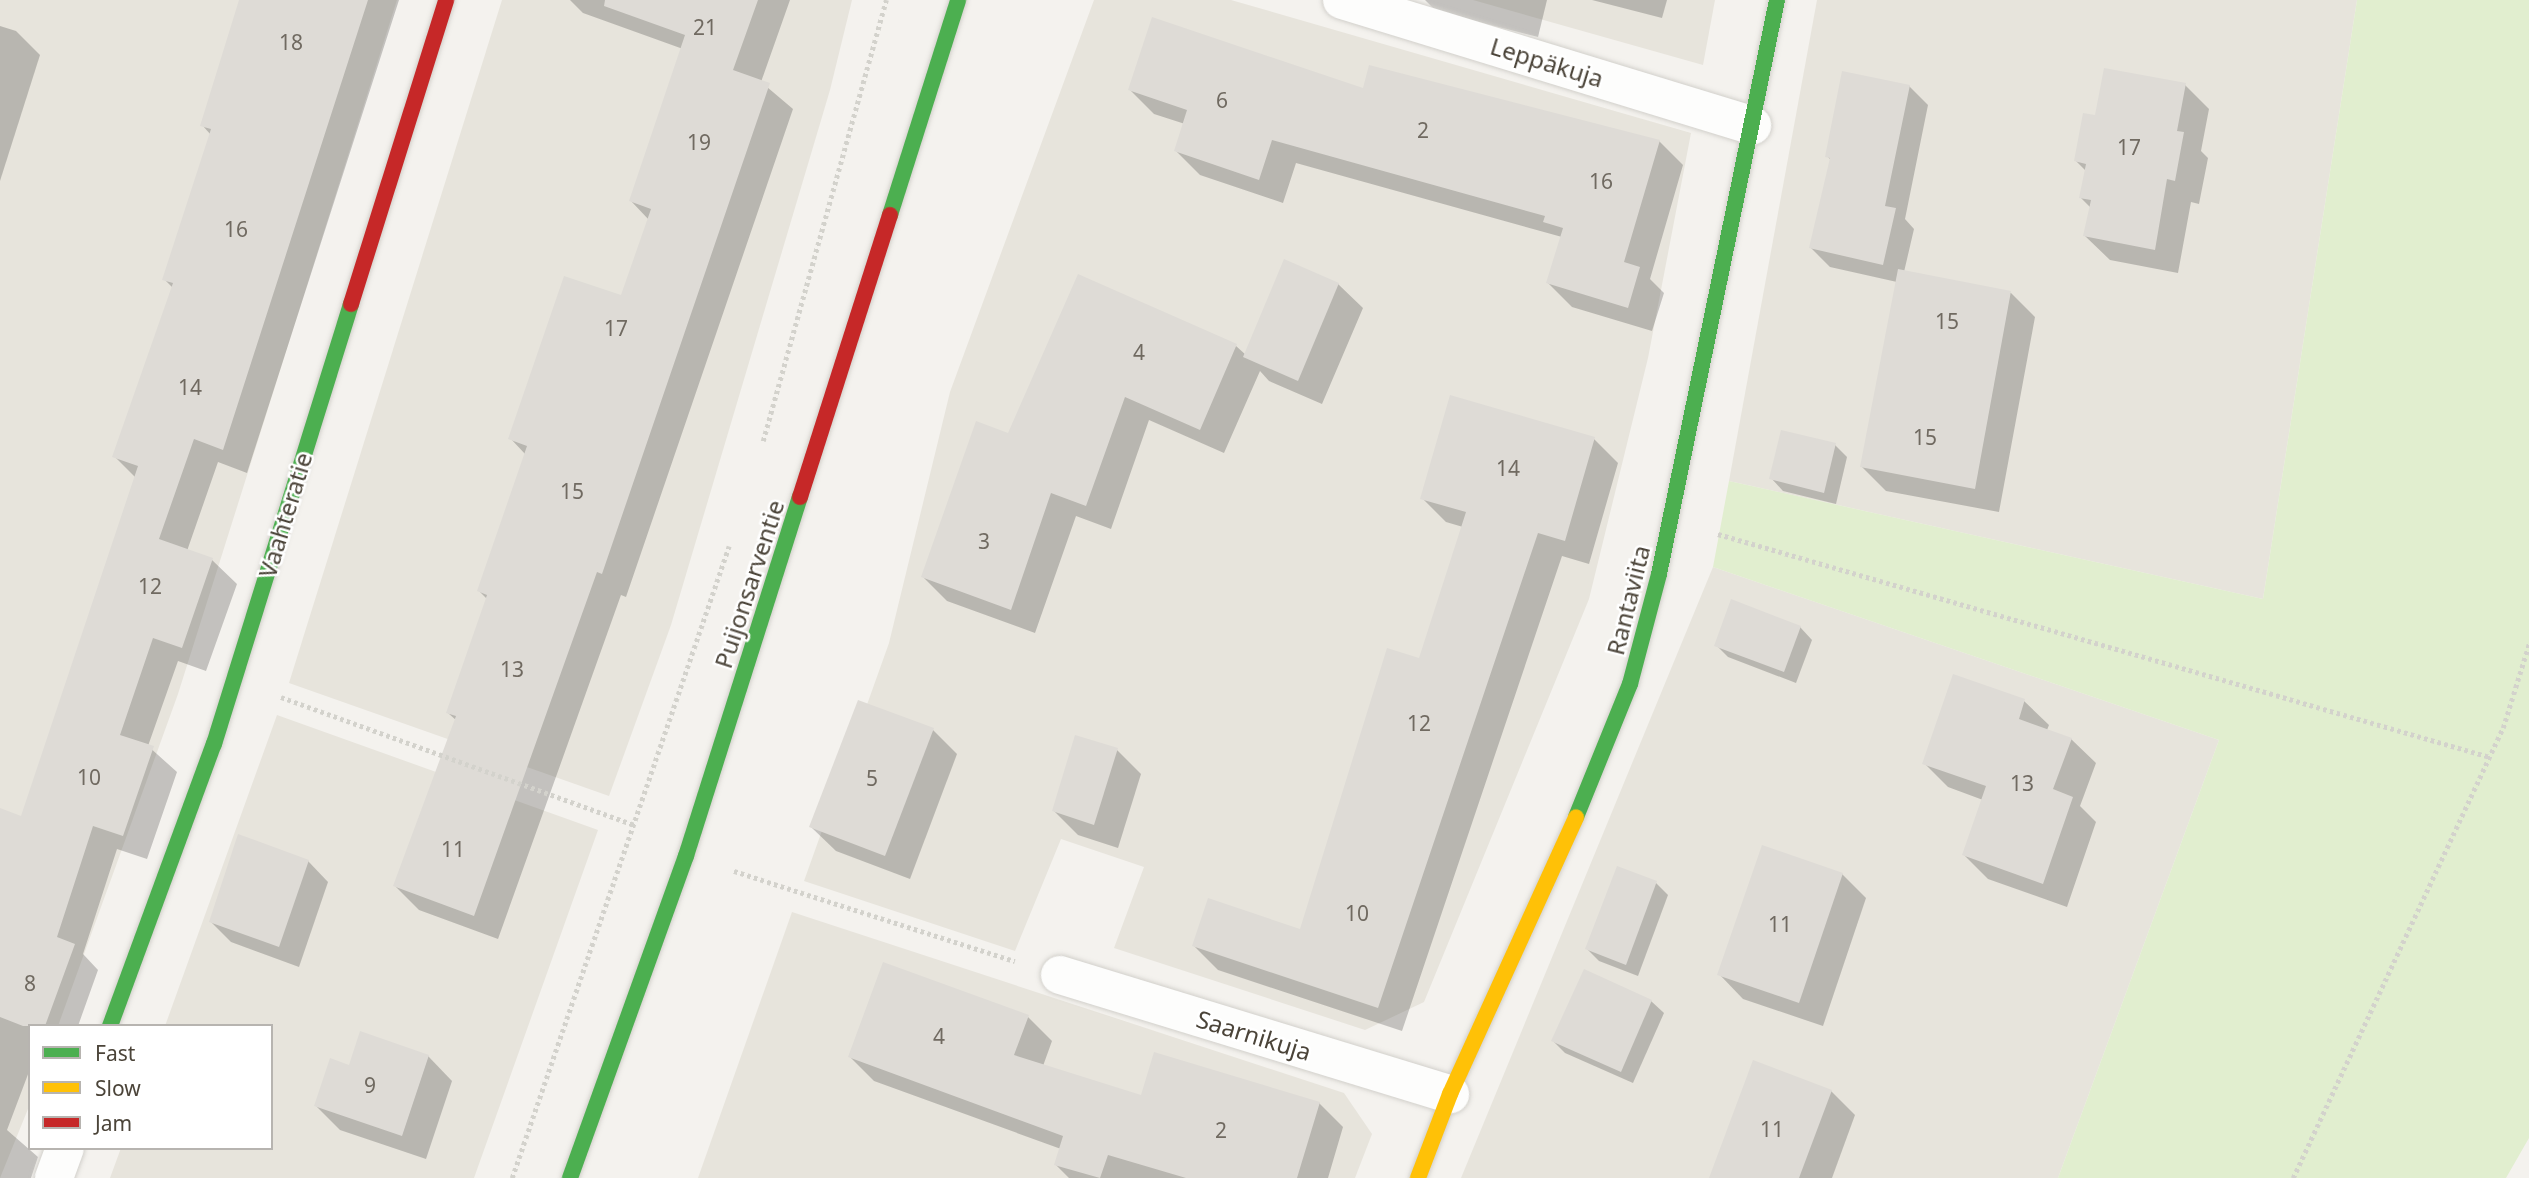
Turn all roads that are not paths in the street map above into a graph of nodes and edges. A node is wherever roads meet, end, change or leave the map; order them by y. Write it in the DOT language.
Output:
graph roads {
  1 [pos="446,0"];
  2 [pos="958,0"];
  3 [pos="1342,0"];
  4 [pos="1777,0"];
  5 [pos="1752,125"];
  6 [pos="1059,975"];
  7 [pos="111,1024"];
  8 [pos="1450,1094"];
  9 [pos="64,1150"];
  10 [pos="54,1178"];
  11 [pos="570,1178"];
  12 [pos="1418,1178"];
  1 -- 7 [label="street, Vaahteratie"];
  2 -- 11 [label="street, Puijonsarventie"];
  3 -- 5 [label="street, Leppäkuja"];
  4 -- 5 [label="street, Rantaviita"];
  5 -- 8 [label="street, Rantaviita"];
  6 -- 8 [label="street, Saarnikuja"];
  8 -- 12 [label="street, Rantaviita"];
  9 -- 10 [label="street"];
}
